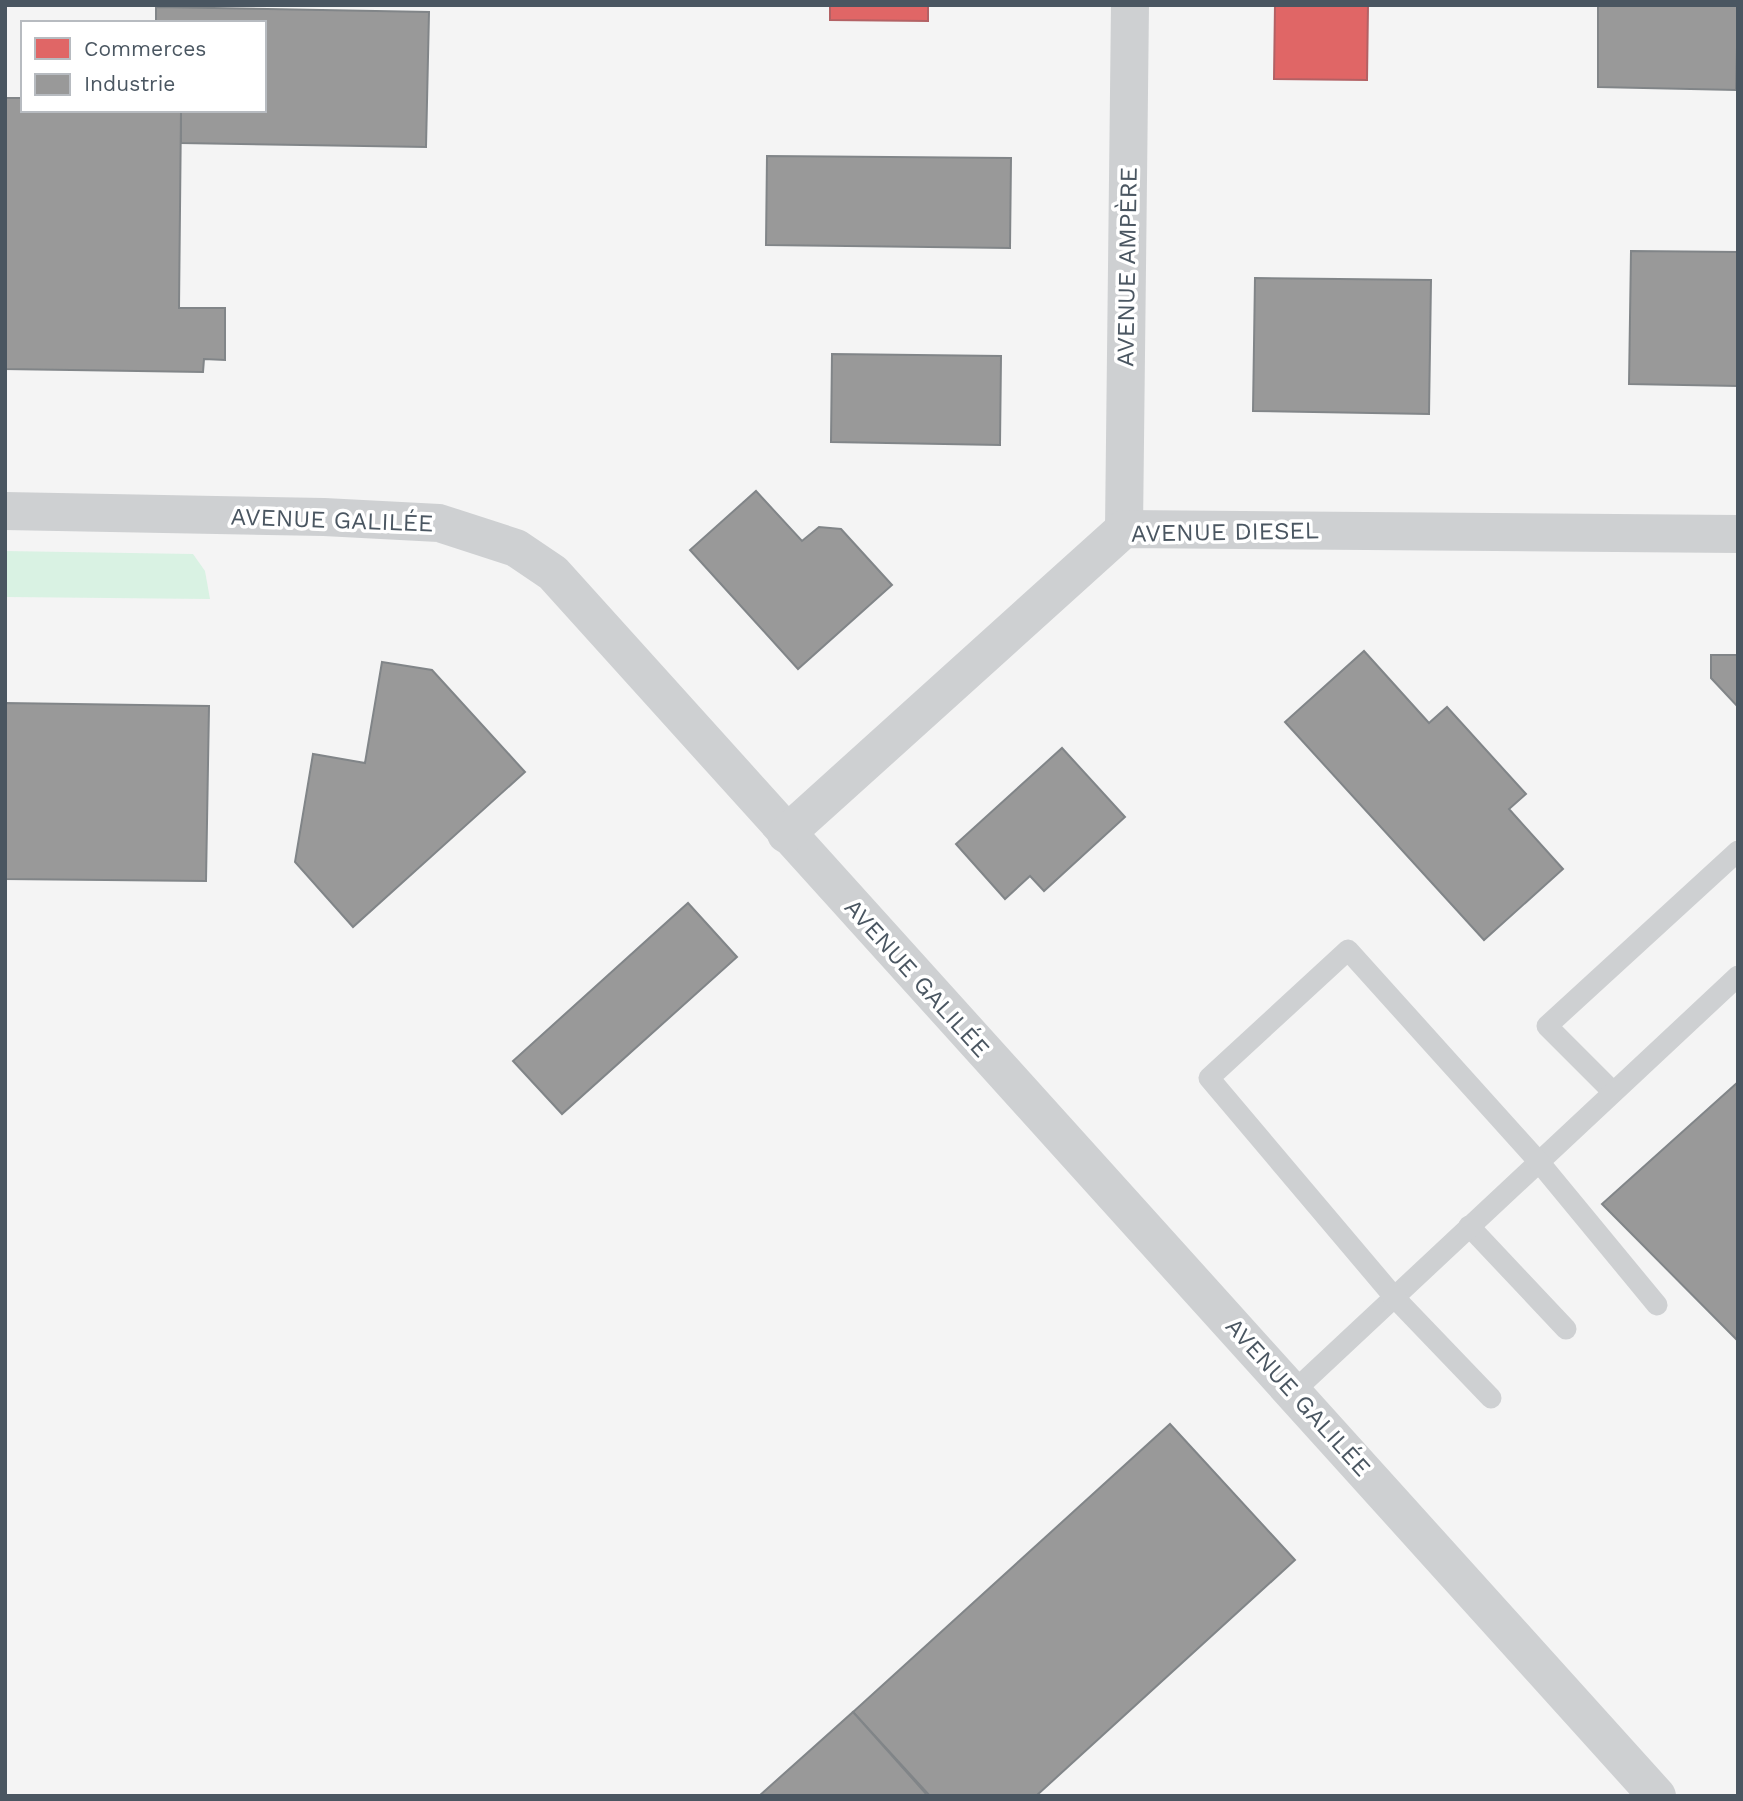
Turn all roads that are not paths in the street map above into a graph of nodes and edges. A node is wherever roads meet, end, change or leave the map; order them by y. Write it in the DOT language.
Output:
graph roads {
  1 [pos="1130,5"];
  2 [pos="5,511"];
  3 [pos="1124,529"];
  4 [pos="1738,534"];
  5 [pos="786,834"];
  6 [pos="1738,851"];
  7 [pos="1738,976"];
  8 [pos="1613,1092"];
  9 [pos="1539,1162"];
  10 [pos="1469,1226"];
  11 [pos="1395,1298"];
  12 [pos="1657,1305"];
  13 [pos="1566,1329"];
  14 [pos="1293,1392"];
  15 [pos="1491,1398"];
  16 [pos="1657,1796"];
  1 -- 3 [label="street, AVENUE AMPÈRE"];
  2 -- 5 [label="street, AVENUE GALILÉE"];
  3 -- 4 [label="street, AVENUE DIESEL"];
  3 -- 5 [label="street, AVENUE DIESEL"];
  5 -- 14 [label="street, AVENUE GALILÉE"];
  6 -- 8 [label="lane"];
  7 -- 8 [label="lane"];
  8 -- 9 [label="lane"];
  9 -- 10 [label="lane"];
  9 -- 11 [label="lane"];
  9 -- 12 [label="lane"];
  10 -- 11 [label="lane"];
  10 -- 13 [label="lane"];
  11 -- 14 [label="lane"];
  11 -- 15 [label="lane"];
  14 -- 16 [label="street, AVENUE GALILÉE"];
}
